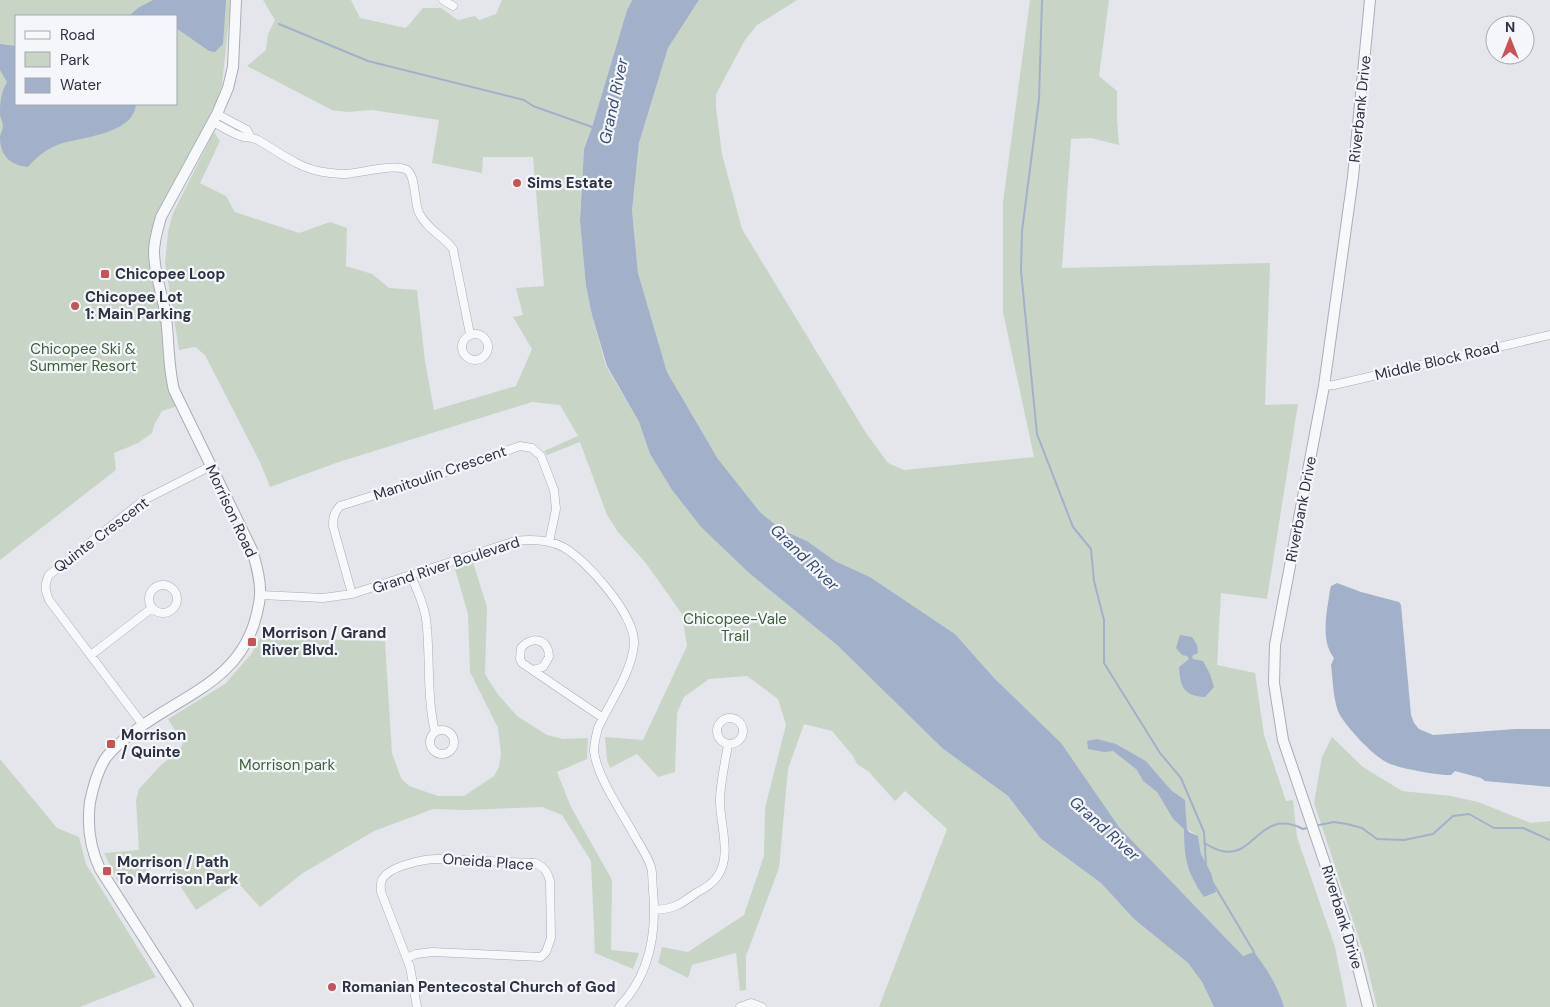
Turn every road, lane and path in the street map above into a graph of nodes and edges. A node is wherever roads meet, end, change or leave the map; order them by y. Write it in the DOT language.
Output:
graph roads {
  1 [pos="236,0"];
  2 [pos="443,0"];
  3 [pos="451,0"];
  4 [pos="1370,0"];
  5 [pos="215,118"];
  6 [pos="470,334"];
  7 [pos="1550,335"];
  8 [pos="1324,386"];
  9 [pos="211,466"];
  10 [pos="548,542"];
  11 [pos="411,576"];
  12 [pos="352,594"];
  13 [pos="260,595"];
  14 [pos="152,608"];
  15 [pos="91,655"];
  16 [pos="533,670"];
  17 [pos="603,718"];
  18 [pos="143,725"];
  19 [pos="435,732"];
  20 [pos="728,745"];
  21 [pos="655,910"];
  22 [pos="407,958"];
  23 [pos="188,1007"];
  24 [pos="417,1007"];
  25 [pos="619,1007"];
  26 [pos="740,1007"];
  27 [pos="762,1007"];
  28 [pos="1368,1007"];
  1 -- 5 [label="street, Morrison Road"];
  2 -- 3 [label="street"];
  4 -- 8 [label="street, Riverbank Drive"];
  5 -- 6 [label="street"];
  5 -- 9 [label="street, Morrison Road"];
  7 -- 8 [label="street, Middle Block Road"];
  8 -- 28 [label="street, Riverbank Drive"];
  9 -- 13 [label="street, Morrison Road"];
  9 -- 15 [label="street, Quinte Crescent"];
  10 -- 11 [label="street, Grand River Boulevard"];
  10 -- 12 [label="street, Manitoulin Crescent"];
  10 -- 17 [label="street, Grand River Boulevard"];
  11 -- 12 [label="street, Grand River Boulevard"];
  11 -- 19 [label="street"];
  12 -- 13 [label="street, Grand River Boulevard"];
  13 -- 18 [label="street, Morrison Road"];
  14 -- 15 [label="street"];
  15 -- 18 [label="street, Quinte Crescent"];
  16 -- 17 [label="street"];
  17 -- 21 [label="street, Grand River Boulevard"];
  18 -- 23 [label="street, Morrison Road"];
  20 -- 21 [label="street"];
  21 -- 25 [label="street, Grand River Boulevard"];
  22 -- 22 [label="street, Oneida Place"];
  22 -- 24 [label="street, Oneida Place"];
  26 -- 27 [label="street"];
}
